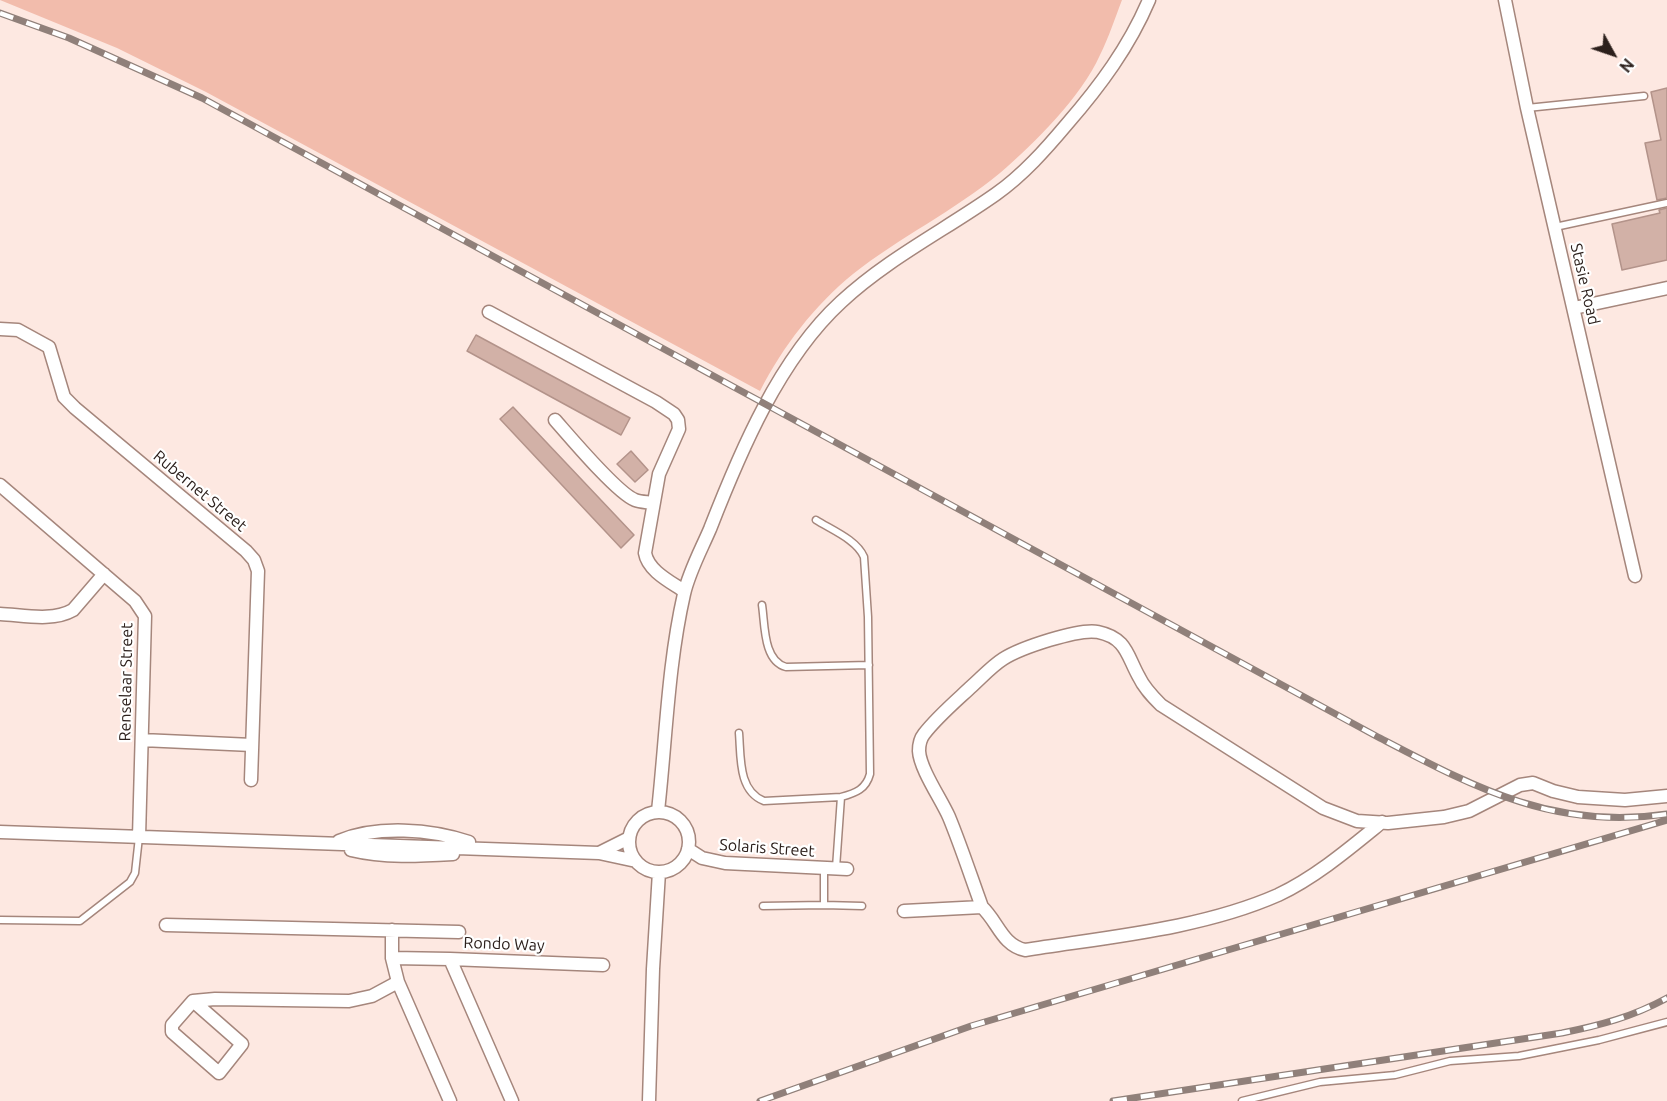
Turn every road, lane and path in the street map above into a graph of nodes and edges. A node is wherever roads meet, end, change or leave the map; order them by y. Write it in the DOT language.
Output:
graph roads {
  1 [pos="1149,0"];
  2 [pos="1504,0"];
  3 [pos="1644,96"];
  4 [pos="1527,108"];
  5 [pos="1667,203"];
  6 [pos="1555,227"];
  7 [pos="1667,288"];
  8 [pos="1574,308"];
  9 [pos="489,312"];
  10 [pos="0,329"];
  11 [pos="555,420"];
  12 [pos="0,485"];
  13 [pos="653,503"];
  14 [pos="816,520"];
  15 [pos="104,574"];
  16 [pos="1635,576"];
  17 [pos="684,591"];
  18 [pos="762,605"];
  19 [pos="0,614"];
  20 [pos="869,665"];
  21 [pos="739,733"];
  22 [pos="142,740"];
  23 [pos="252,745"];
  24 [pos="251,780"];
  25 [pos="1667,796"];
  26 [pos="841,797"];
  27 [pos="658,811"];
  28 [pos="1382,822"];
  29 [pos="0,832"];
  30 [pos="138,837"];
  31 [pos="629,838"];
  32 [pos="688,849"];
  33 [pos="599,853"];
  34 [pos="636,861"];
  35 [pos="836,869"];
  36 [pos="659,872"];
  37 [pos="824,905"];
  38 [pos="763,906"];
  39 [pos="862,906"];
  40 [pos="982,907"];
  41 [pos="904,911"];
  42 [pos="0,920"];
  43 [pos="166,925"];
  44 [pos="392,930"];
  45 [pos="459,932"];
  46 [pos="392,958"];
  47 [pos="450,959"];
  48 [pos="603,965"];
  49 [pos="398,982"];
  50 [pos="194,1001"];
  51 [pos="1667,1022"];
  52 [pos="450,1101"];
  53 [pos="512,1101"];
  54 [pos="649,1101"];
  55 [pos="1242,1101"];
  1 -- 17 [label="street"];
  2 -- 4 [label="street, Stasie Road"];
  3 -- 4 [label="lane"];
  4 -- 6 [label="street, Stasie Road"];
  5 -- 6 [label="lane"];
  6 -- 8 [label="street, Stasie Road"];
  7 -- 8 [label="street"];
  8 -- 16 [label="street, Stasie Road"];
  9 -- 13 [label="street"];
  10 -- 23 [label="street, Rubernet Street"];
  11 -- 13 [label="street"];
  12 -- 15 [label="street, Renselaar Street"];
  13 -- 17 [label="street"];
  14 -- 20 [label="lane"];
  15 -- 19 [label="street"];
  15 -- 22 [label="street, Renselaar Street"];
  17 -- 27 [label="street"];
  18 -- 20 [label="lane"];
  20 -- 26 [label="lane"];
  21 -- 26 [label="lane"];
  22 -- 23 [label="street"];
  22 -- 30 [label="street, Renselaar Street"];
  23 -- 24 [label="street, Rubernet Street"];
  25 -- 28 [label="street"];
  26 -- 35 [label="lane"];
  27 -- 31 [label="street"];
  27 -- 32 [label="street"];
  28 -- 40 [label="street"];
  28 -- 40 [label="street"];
  29 -- 30 [label="street"];
  30 -- 33 [label="street"];
  30 -- 42 [label="lane"];
  31 -- 33 [label="street"];
  31 -- 34 [label="street"];
  32 -- 35 [label="street, Solaris Street"];
  32 -- 36 [label="street"];
  33 -- 34 [label="street"];
  34 -- 36 [label="street"];
  35 -- 37 [label="lane"];
  36 -- 54 [label="street"];
  37 -- 38 [label="lane"];
  37 -- 39 [label="lane"];
  40 -- 41 [label="street"];
  43 -- 44 [label="street"];
  44 -- 45 [label="street"];
  44 -- 46 [label="street"];
  46 -- 47 [label="street"];
  46 -- 49 [label="street"];
  47 -- 48 [label="street, Rondo Way"];
  47 -- 53 [label="street, Rondo Way"];
  49 -- 50 [label="street"];
  49 -- 52 [label="street"];
  50 -- 50 [label="street"];
  51 -- 55 [label="lane"];
}
